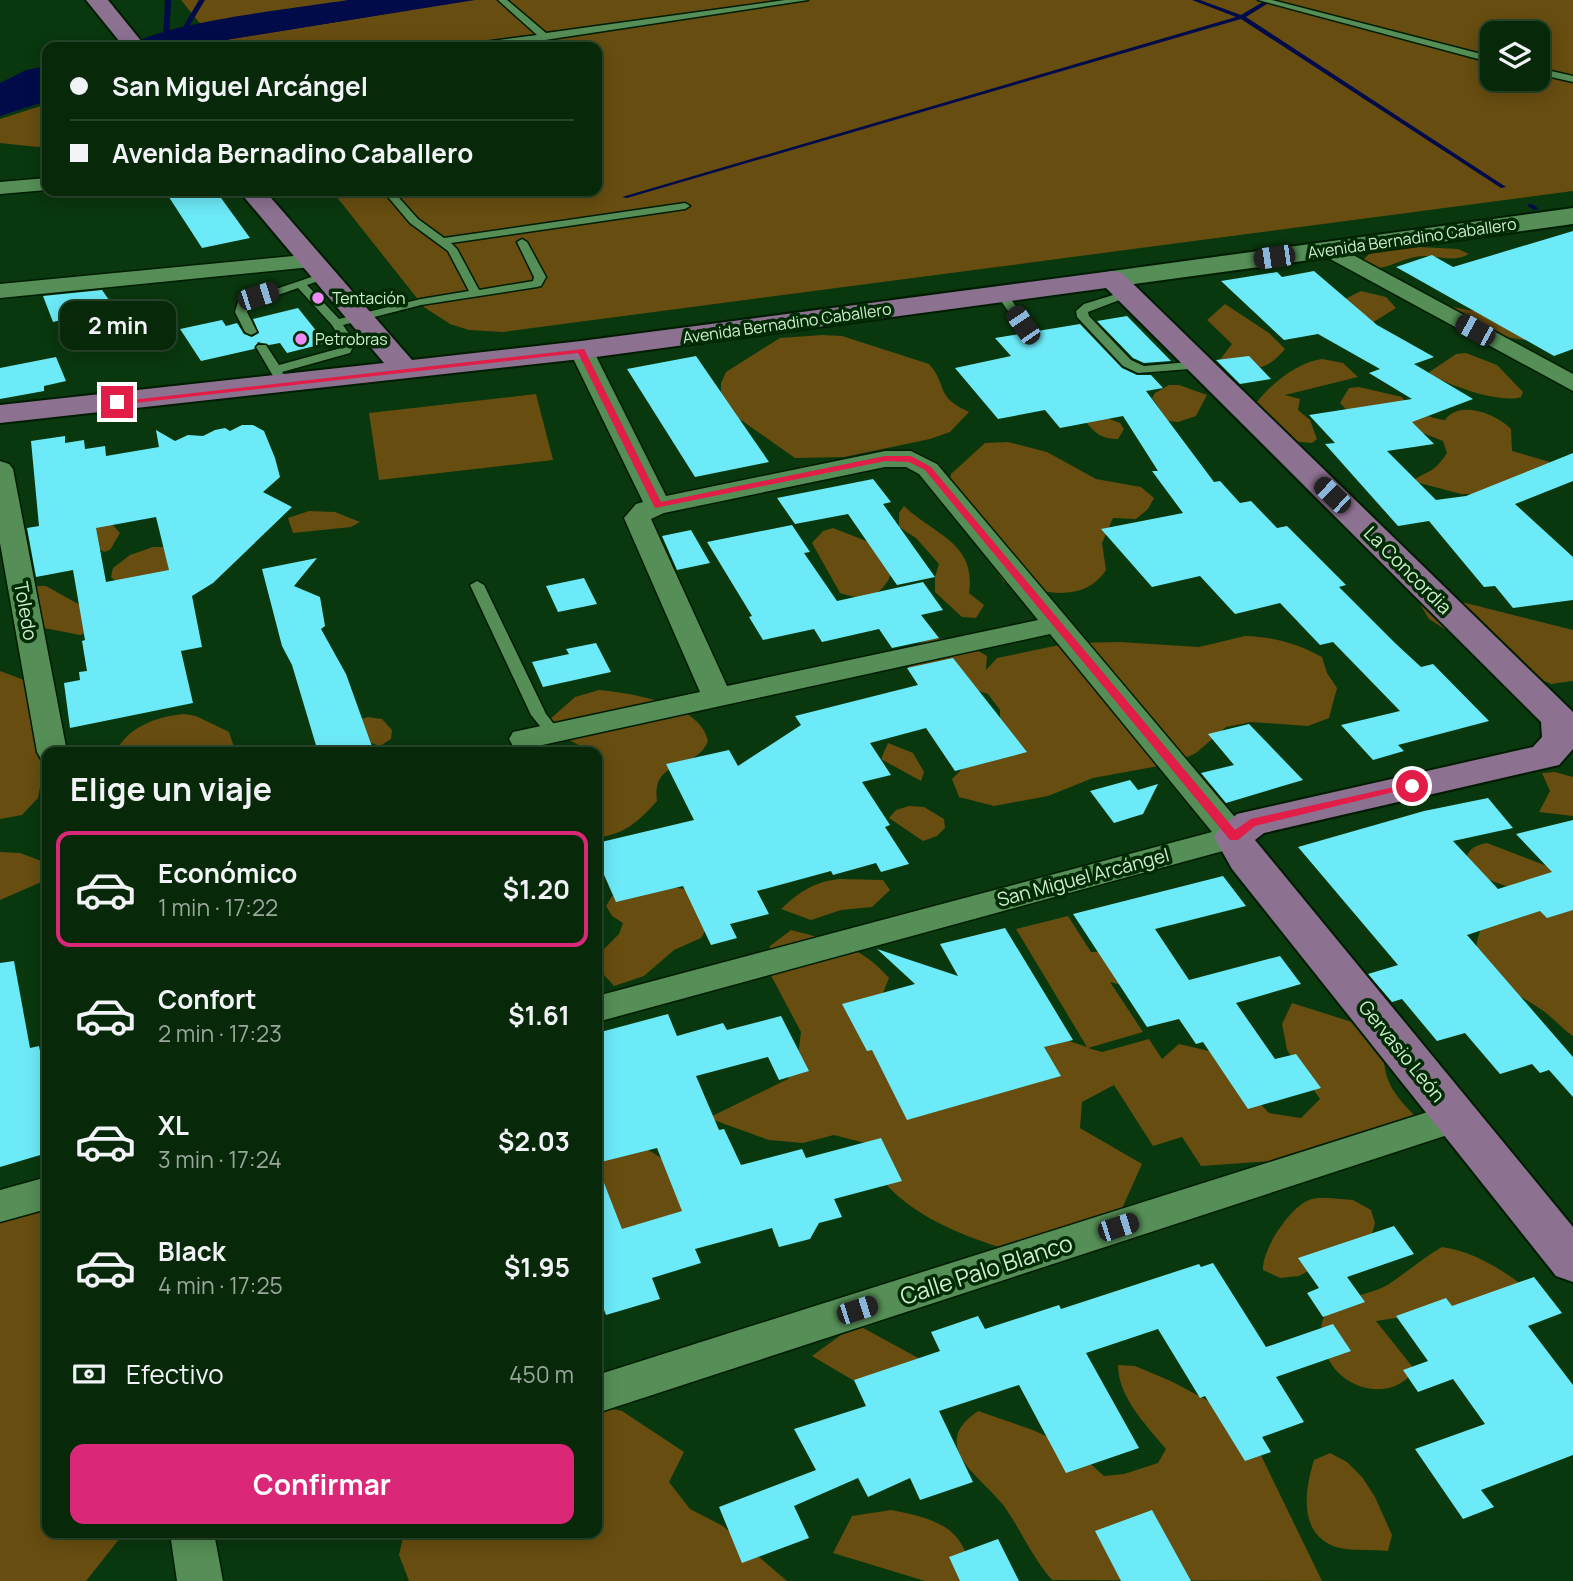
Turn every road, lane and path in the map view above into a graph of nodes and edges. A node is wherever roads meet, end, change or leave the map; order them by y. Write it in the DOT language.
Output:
graph roads {
  1 [pos="97,0"];
  2 [pos="502,0"];
  3 [pos="804,0"];
  4 [pos="1262,0"];
  5 [pos="545,37"];
  6 [pos="128,39"];
  7 [pos="507,42"];
  8 [pos="1480,57"];
  9 [pos="1550,74"];
  10 [pos="1573,79"];
  11 [pos="42,184"];
  12 [pos="0,188"];
  13 [pos="256,196"];
  14 [pos="392,196"];
  15 [pos="685,206"];
  16 [pos="1572,217"];
  17 [pos="446,241"];
  18 [pos="522,242"];
  19 [pos="1329,249"];
  20 [pos="313,273"];
  21 [pos="1119,286"];
  22 [pos="0,291"];
  23 [pos="476,294"];
  24 [pos="1002,294"];
  25 [pos="348,320"];
  26 [pos="1023,325"];
  27 [pos="251,332"];
  28 [pos="262,347"];
  29 [pos="581,351"];
  30 [pos="1199,365"];
  31 [pos="406,371"];
  32 [pos="279,377"];
  33 [pos="1573,384"];
  34 [pos="0,414"];
  35 [pos="0,469"];
  36 [pos="658,506"];
  37 [pos="477,585"];
  38 [pos="1057,624"];
  39 [pos="718,698"];
  40 [pos="553,733"];
  41 [pos="524,739"];
  42 [pos="1567,743"];
  43 [pos="51,747"];
  44 [pos="1234,837"];
  45 [pos="602,1008"];
  46 [pos="1456,1118"];
  47 [pos="42,1194"];
  48 [pos="0,1206"];
  49 [pos="1573,1262"];
  50 [pos="602,1392"];
  51 [pos="193,1538"];
  52 [pos="200,1581"];
  1 -- 6 [label="main road"];
  2 -- 5 [label="lane"];
  3 -- 5 [label="lane"];
  4 -- 8 [label="lane"];
  5 -- 7 [label="lane"];
  9 -- 10 [label="lane"];
  11 -- 12 [label="street"];
  13 -- 20 [label="main road"];
  14 -- 17 [label="lane"];
  15 -- 17 [label="lane"];
  16 -- 19 [label="street, Avenida Bernadino Caballero"];
  17 -- 23 [label="lane"];
  18 -- 23 [label="lane"];
  19 -- 21 [label="street, Avenida Bernadino Caballero"];
  19 -- 33 [label="street"];
  20 -- 22 [label="street"];
  20 -- 25 [label="main road"];
  20 -- 27 [label="lane"];
  21 -- 24 [label="main road, Avenida Bernadino Caballero"];
  21 -- 30 [label="main road, La Concordia"];
  21 -- 30 [label="lane"];
  23 -- 25 [label="lane"];
  24 -- 26 [label="lane"];
  24 -- 29 [label="main road, Avenida Bernadino Caballero"];
  25 -- 31 [label="main road"];
  25 -- 32 [label="lane"];
  28 -- 32 [label="lane"];
  29 -- 31 [label="main road, Avenida Bernadino Caballero"];
  29 -- 36 [label="street"];
  30 -- 42 [label="main road, La Concordia"];
  31 -- 32 [label="main road, Avenida Bernadino Caballero"];
  32 -- 34 [label="main road, Avenida Bernadino Caballero"];
  35 -- 43 [label="street, Toledo"];
  36 -- 38 [label="street"];
  36 -- 39 [label="street"];
  37 -- 40 [label="lane"];
  38 -- 39 [label="street"];
  38 -- 44 [label="street"];
  39 -- 40 [label="street"];
  40 -- 41 [label="street"];
  42 -- 44 [label="main road, San Miguel Arcángel"];
  44 -- 45 [label="street, San Miguel Arcángel"];
  44 -- 46 [label="main road, Gervasio León"];
  46 -- 49 [label="main road, Gervasio León"];
  46 -- 50 [label="street, Calle Palo Blanco"];
  47 -- 48 [label="street"];
  51 -- 52 [label="street"];
}
